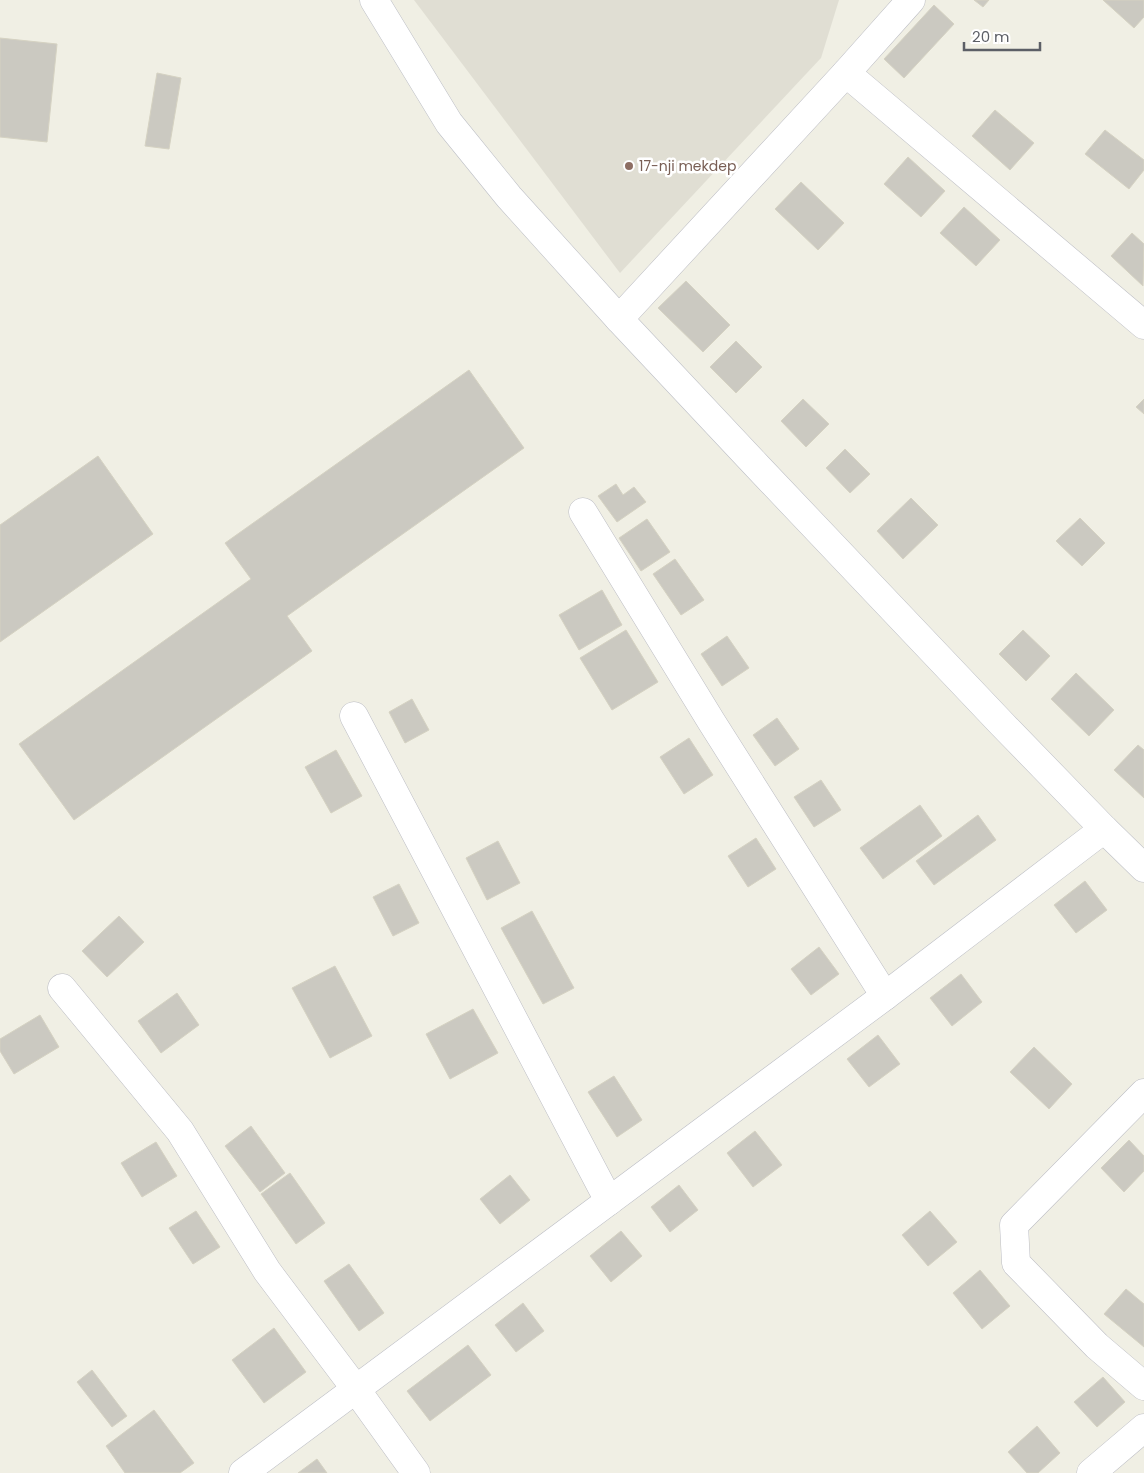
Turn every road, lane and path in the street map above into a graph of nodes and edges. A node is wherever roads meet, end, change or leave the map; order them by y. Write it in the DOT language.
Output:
graph roads {
  1 [pos="374,0"];
  2 [pos="911,0"];
  3 [pos="846,73"];
  4 [pos="619,319"];
  5 [pos="1144,325"];
  6 [pos="582,512"];
  7 [pos="354,716"];
  8 [pos="1104,829"];
  9 [pos="1144,868"];
  10 [pos="62,988"];
  11 [pos="885,996"];
  12 [pos="1144,1093"];
  13 [pos="610,1201"];
  14 [pos="1144,1386"];
  15 [pos="356,1388"];
  16 [pos="1144,1428"];
  17 [pos="243,1473"];
  18 [pos="416,1473"];
  19 [pos="1090,1473"];
  1 -- 4 [label="street"];
  2 -- 3 [label="street"];
  3 -- 4 [label="street"];
  3 -- 5 [label="street"];
  4 -- 8 [label="street"];
  6 -- 11 [label="street"];
  7 -- 13 [label="street"];
  8 -- 9 [label="street"];
  8 -- 11 [label="street"];
  10 -- 15 [label="street"];
  11 -- 13 [label="street"];
  12 -- 14 [label="street"];
  13 -- 15 [label="street"];
  15 -- 17 [label="street"];
  15 -- 18 [label="street"];
  16 -- 19 [label="street"];
}
